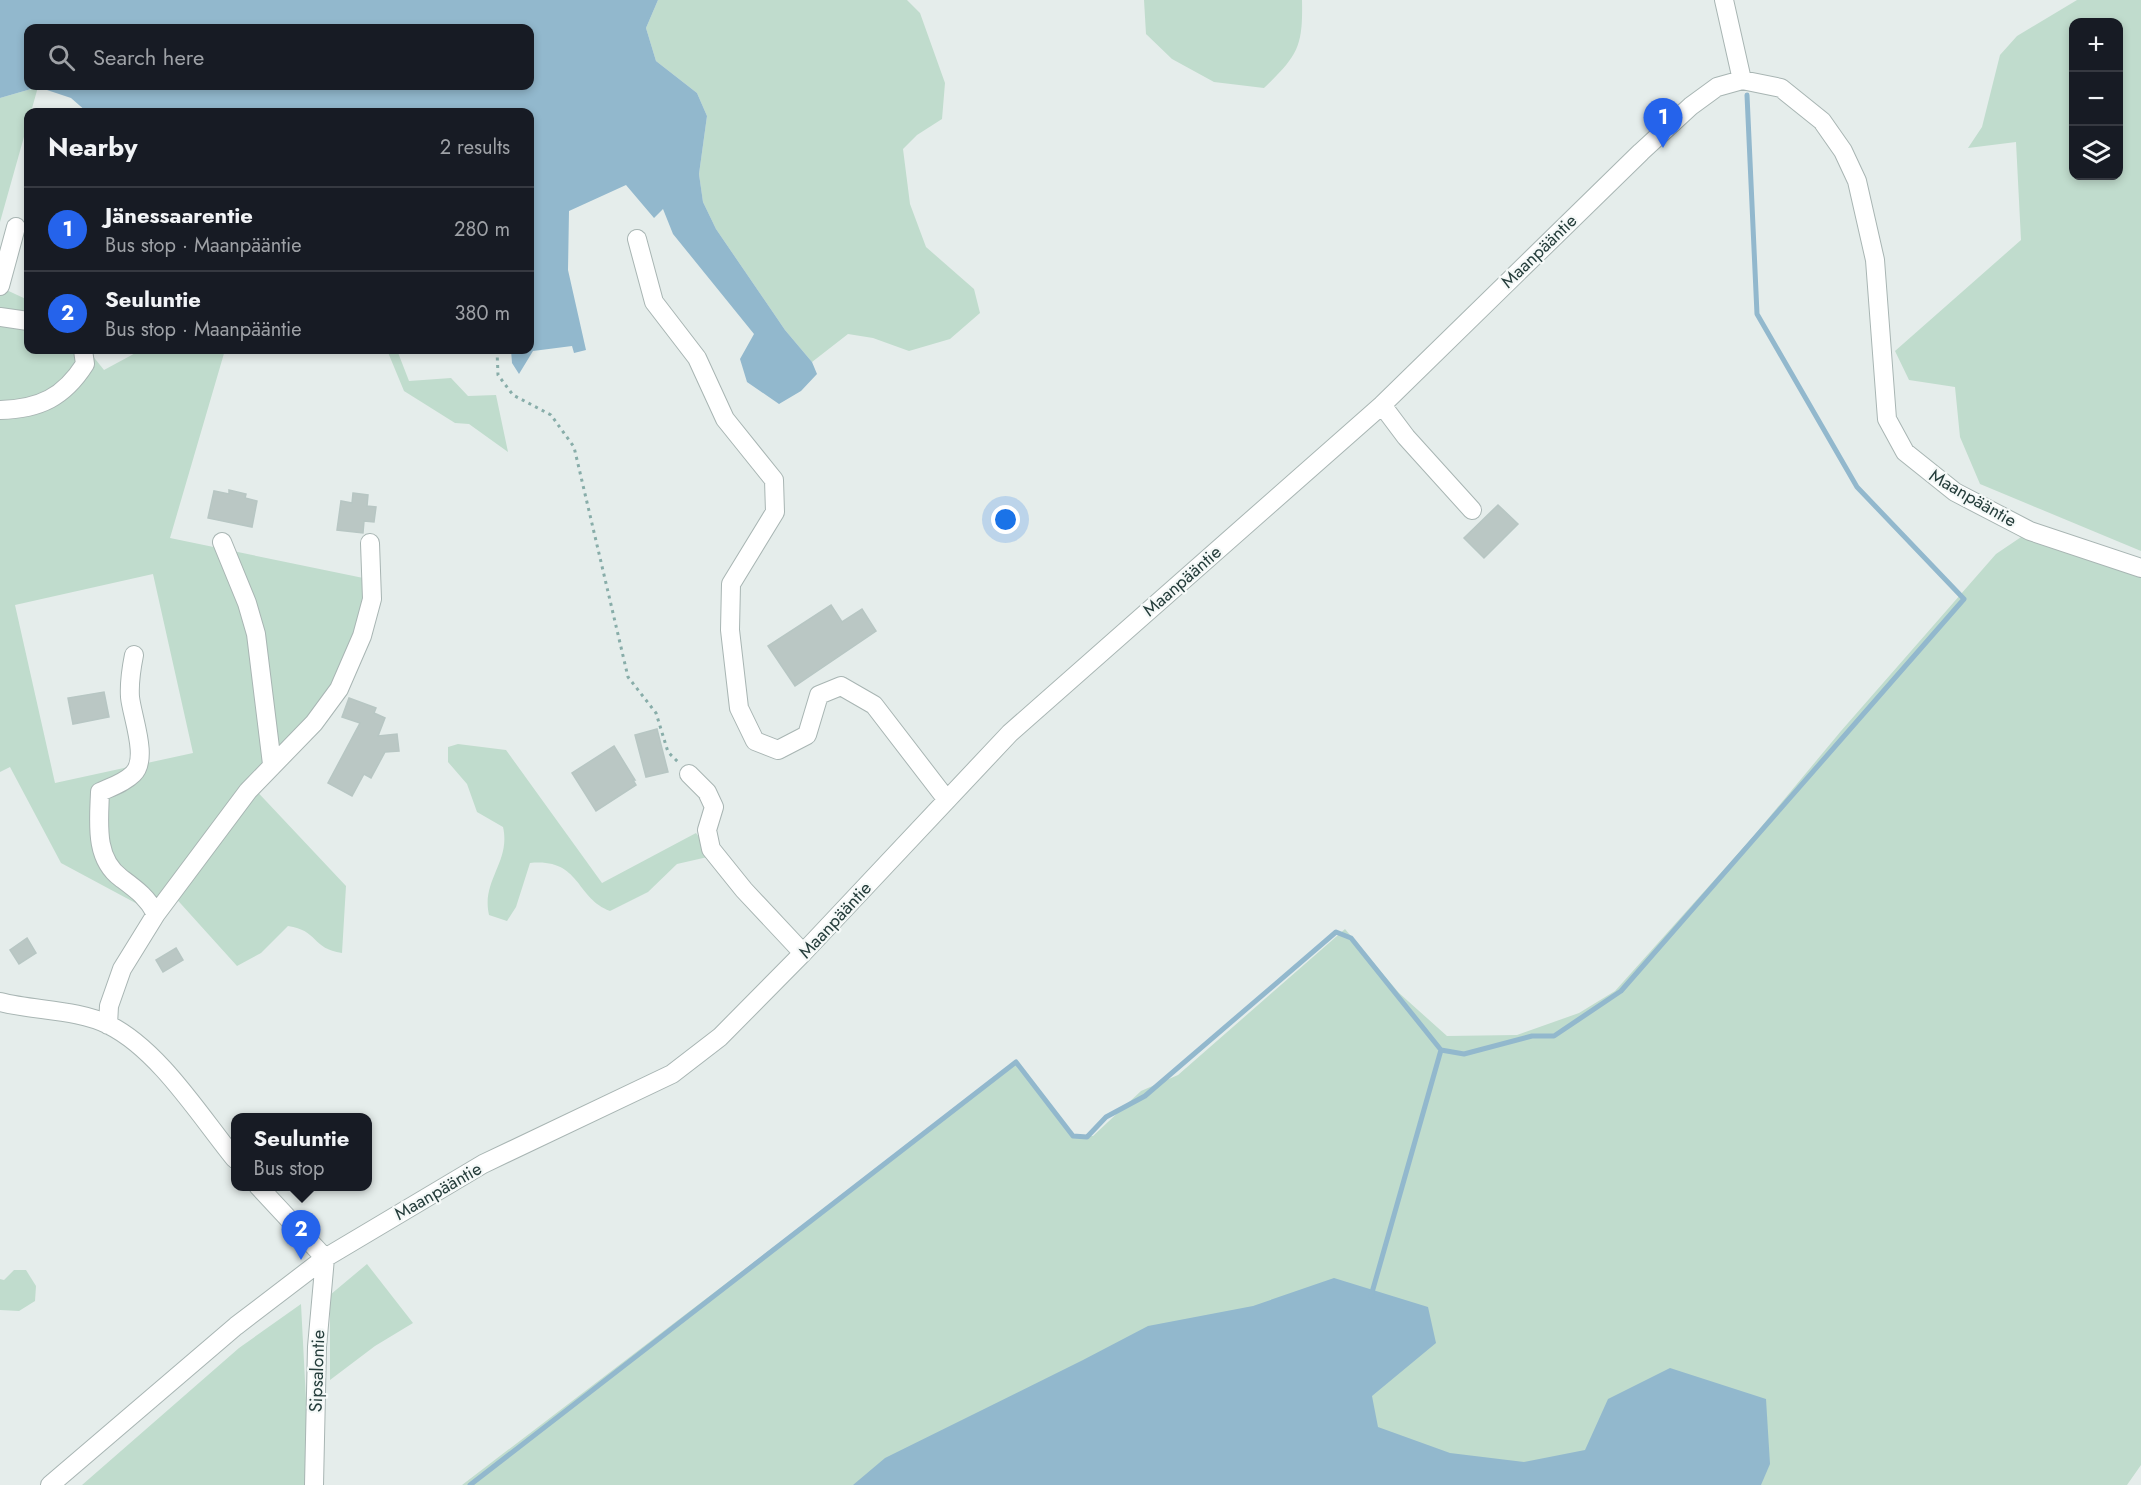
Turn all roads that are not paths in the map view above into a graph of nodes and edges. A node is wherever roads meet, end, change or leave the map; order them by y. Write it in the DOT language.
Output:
graph roads {
  1 [pos="1724,0"];
  2 [pos="1742,80"];
  3 [pos="16,227"];
  4 [pos="637,239"];
  5 [pos="0,286"];
  6 [pos="0,317"];
  7 [pos="24,320"];
  8 [pos="84,354"];
  9 [pos="1382,405"];
  10 [pos="0,410"];
  11 [pos="1472,510"];
  12 [pos="222,542"];
  13 [pos="370,543"];
  14 [pos="2141,568"];
  15 [pos="134,656"];
  16 [pos="272,764"];
  17 [pos="689,774"];
  18 [pos="947,800"];
  19 [pos="156,914"];
  20 [pos="803,953"];
  21 [pos="0,1002"];
  22 [pos="108,1024"];
  23 [pos="231,1154"];
  24 [pos="263,1191"];
  25 [pos="325,1258"];
  26 [pos="50,1485"];
  27 [pos="314,1485"];
  1 -- 2 [label="street"];
  2 -- 9 [label="street, Maanpääntie"];
  2 -- 14 [label="street, Maanpääntie"];
  3 -- 5 [label="street"];
  4 -- 18 [label="street"];
  6 -- 7 [label="street"];
  8 -- 10 [label="street"];
  9 -- 11 [label="street"];
  9 -- 18 [label="street, Maanpääntie"];
  12 -- 16 [label="street"];
  13 -- 16 [label="street"];
  15 -- 19 [label="street"];
  16 -- 19 [label="street"];
  17 -- 20 [label="street"];
  18 -- 20 [label="street, Maanpääntie"];
  19 -- 22 [label="street"];
  20 -- 25 [label="street, Maanpääntie"];
  21 -- 22 [label="street"];
  22 -- 23 [label="street"];
  24 -- 25 [label="street"];
  25 -- 26 [label="street, Maanpääntie"];
  25 -- 27 [label="street, Sipsalontie"];
}
